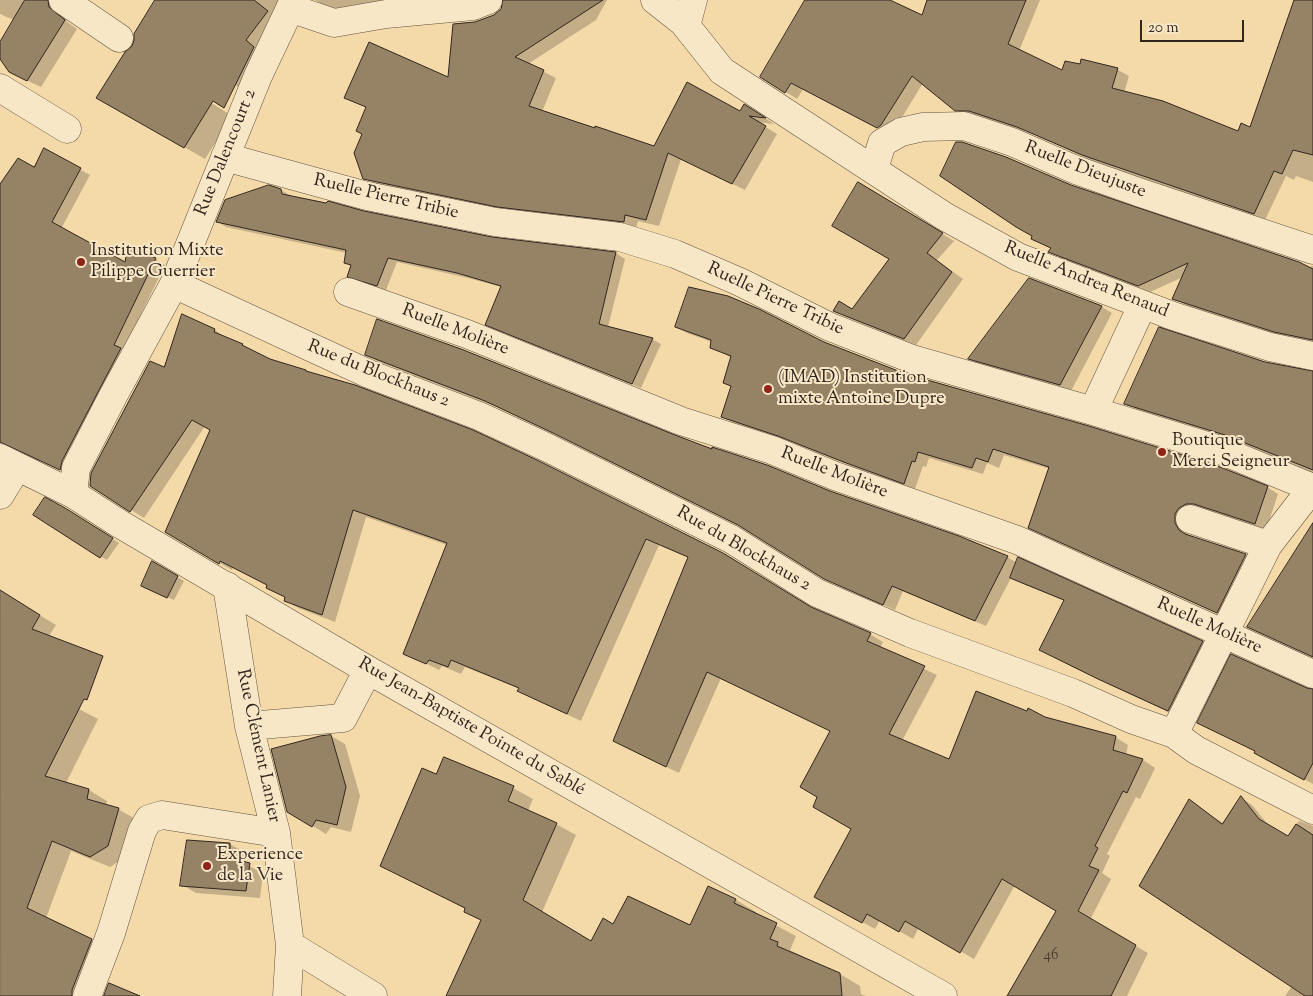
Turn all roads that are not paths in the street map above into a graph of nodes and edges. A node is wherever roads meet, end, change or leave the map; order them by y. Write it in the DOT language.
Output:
graph roads {
  1 [pos="63,0"];
  2 [pos="488,0"];
  3 [pos="655,0"];
  4 [pos="693,0"];
  5 [pos="292,4"];
  6 [pos="686,26"];
  7 [pos="119,38"];
  8 [pos="0,88"];
  9 [pos="66,129"];
  10 [pos="226,157"];
  11 [pos="874,169"];
  12 [pos="1313,250"];
  13 [pos="174,284"];
  14 [pos="348,292"];
  15 [pos="1142,306"];
  16 [pos="1313,356"];
  17 [pos="1093,411"];
  18 [pos="8,463"];
  19 [pos="1313,487"];
  20 [pos="73,494"];
  21 [pos="0,495"];
  22 [pos="1190,519"];
  23 [pos="1268,545"];
  24 [pos="228,586"];
  25 [pos="1224,632"];
  26 [pos="368,670"];
  27 [pos="1313,674"];
  28 [pos="249,726"];
  29 [pos="1174,734"];
  30 [pos="1313,810"];
  31 [pos="276,833"];
  32 [pos="290,945"];
  33 [pos="87,996"];
  34 [pos="287,996"];
  35 [pos="373,996"];
  36 [pos="943,996"];
  1 -- 7 [label="street"];
  2 -- 5 [label="street"];
  3 -- 6 [label="street, Ruelle Andrea Renaud"];
  4 -- 6 [label="street"];
  5 -- 10 [label="street, Rue Dalencourt 2"];
  6 -- 11 [label="street, Ruelle Andrea Renaud"];
  8 -- 9 [label="street"];
  10 -- 13 [label="street, Rue Dalencourt 2"];
  10 -- 17 [label="street, Ruelle Pierre Tribie"];
  11 -- 12 [label="street, Ruelle Dieujuste"];
  11 -- 15 [label="street, Ruelle Andrea Renaud"];
  13 -- 20 [label="street, Rue Dalencourt 2"];
  13 -- 29 [label="street, Rue du Blockhaus 2"];
  14 -- 25 [label="street, Ruelle Molière"];
  15 -- 16 [label="street, Ruelle Andrea Renaud"];
  15 -- 17 [label="street"];
  17 -- 19 [label="street, Ruelle Pierre Tribie"];
  18 -- 20 [label="street, Rue Jean-Baptiste Pointe du Sablé"];
  18 -- 21 [label="street"];
  19 -- 23 [label="street"];
  20 -- 24 [label="street, Rue Jean-Baptiste Pointe du Sablé"];
  22 -- 23 [label="street"];
  23 -- 25 [label="street"];
  24 -- 26 [label="street, Rue Jean-Baptiste Pointe du Sablé"];
  24 -- 28 [label="street, Rue Clément Lanier"];
  25 -- 27 [label="street, Ruelle Molière"];
  25 -- 29 [label="street"];
  26 -- 28 [label="street"];
  26 -- 36 [label="street, Rue Jean-Baptiste Pointe du Sablé"];
  28 -- 31 [label="street, Rue Clément Lanier"];
  29 -- 30 [label="street, Rue du Blockhaus 2"];
  31 -- 32 [label="street, Rue Clément Lanier"];
  31 -- 33 [label="street"];
  32 -- 34 [label="street, Rue Clément Lanier"];
  32 -- 35 [label="street"];
}
